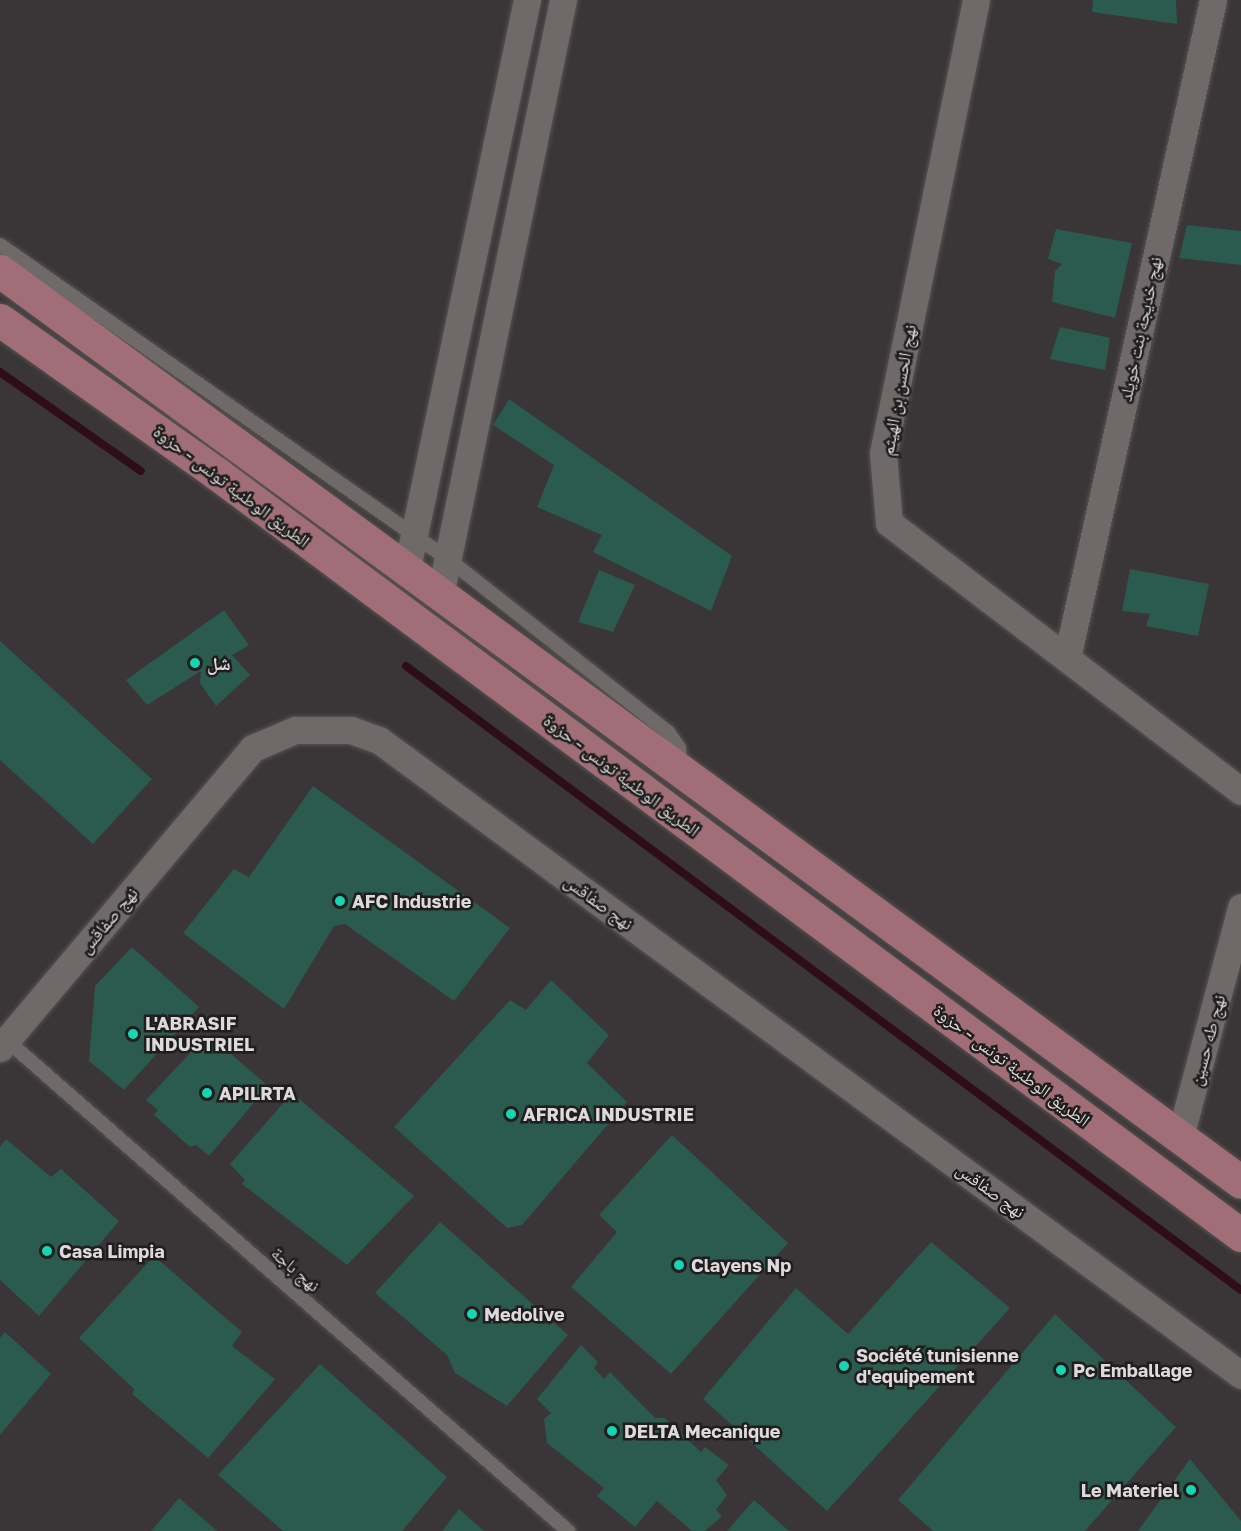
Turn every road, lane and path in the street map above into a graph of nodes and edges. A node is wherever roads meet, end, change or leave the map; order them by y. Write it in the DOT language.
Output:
graph roads {
  1 [pos="527,0"];
  2 [pos="563,0"];
  3 [pos="976,0"];
  4 [pos="1213,0"];
  5 [pos="0,245"];
  6 [pos="0,272"];
  7 [pos="0,320"];
  8 [pos="414,536"];
  9 [pos="448,559"];
  10 [pos="407,568"];
  11 [pos="441,591"];
  12 [pos="1067,658"];
  13 [pos="682,774"];
  14 [pos="1241,791"];
  15 [pos="1241,908"];
  16 [pos="2,1041"];
  17 [pos="1180,1137"];
  18 [pos="1241,1182"];
  19 [pos="1241,1235"];
  20 [pos="1241,1375"];
  21 [pos="568,1531"];
  1 -- 8 [label="street"];
  2 -- 9 [label="street"];
  3 -- 12 [label="street, نهج الحسن بن الهيثم"];
  4 -- 12 [label="street, نهج خديجة بنت خويلد"];
  5 -- 8 [label="lane"];
  6 -- 10 [label="main road, الطريق الوطنية تونس - حزوة"];
  7 -- 19 [label="main road, الطريق الوطنية تونس - حزوة"];
  8 -- 9 [label="lane"];
  8 -- 10 [label="street"];
  9 -- 11 [label="street"];
  9 -- 13 [label="lane"];
  10 -- 11 [label="main road, الطريق الوطنية تونس - حزوة"];
  11 -- 13 [label="main road, الطريق الوطنية تونس - حزوة"];
  12 -- 14 [label="street, نهج الحسن بن الهيثم"];
  13 -- 17 [label="main road, الطريق الوطنية تونس - حزوة"];
  15 -- 17 [label="street, نهج طه حسين"];
  16 -- 20 [label="street, نهج صفاقس"];
  16 -- 21 [label="lane, نهج باجة"];
  17 -- 18 [label="main road, الطريق الوطنية تونس - حزوة"];
}
